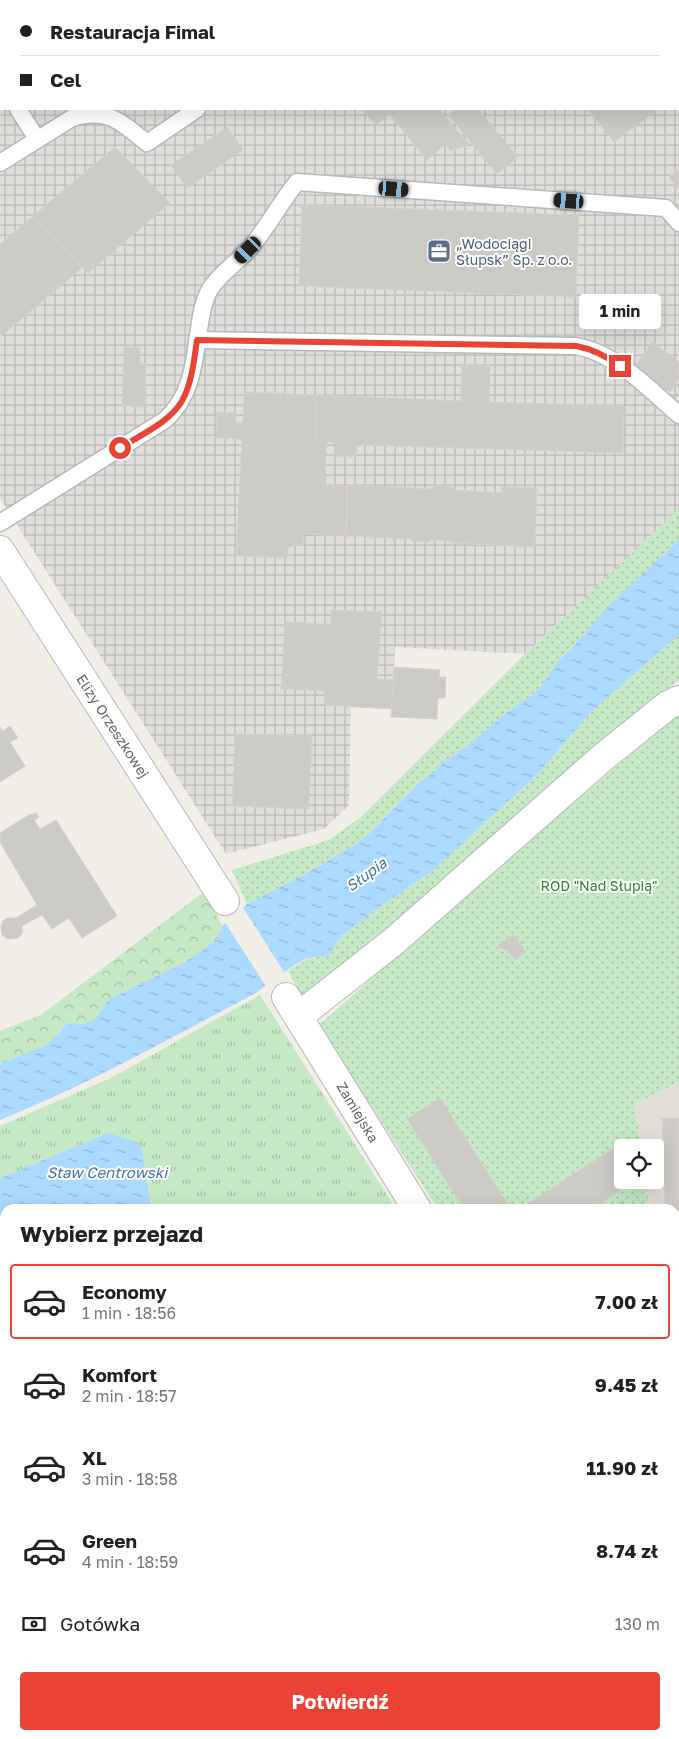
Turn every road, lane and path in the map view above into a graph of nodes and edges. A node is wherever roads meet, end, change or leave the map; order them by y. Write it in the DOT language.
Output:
graph roads {
  1 [pos="19,110"];
  2 [pos="196,110"];
  3 [pos="38,139"];
  4 [pos="0,163"];
  5 [pos="679,224"];
  6 [pos="197,340"];
  7 [pos="679,415"];
  8 [pos="0,523"];
  9 [pos="0,550"];
  10 [pos="679,700"];
  11 [pos="225,901"];
  12 [pos="414,1204"];
  1 -- 3 [label="lane"];
  2 -- 3 [label="lane"];
  3 -- 4 [label="lane"];
  5 -- 6 [label="lane"];
  6 -- 7 [label="lane"];
  6 -- 8 [label="lane"];
  9 -- 11 [label="street, Elizy Orzeszkowej"];
  10 -- 12 [label="street, Zamiejska"];
}
